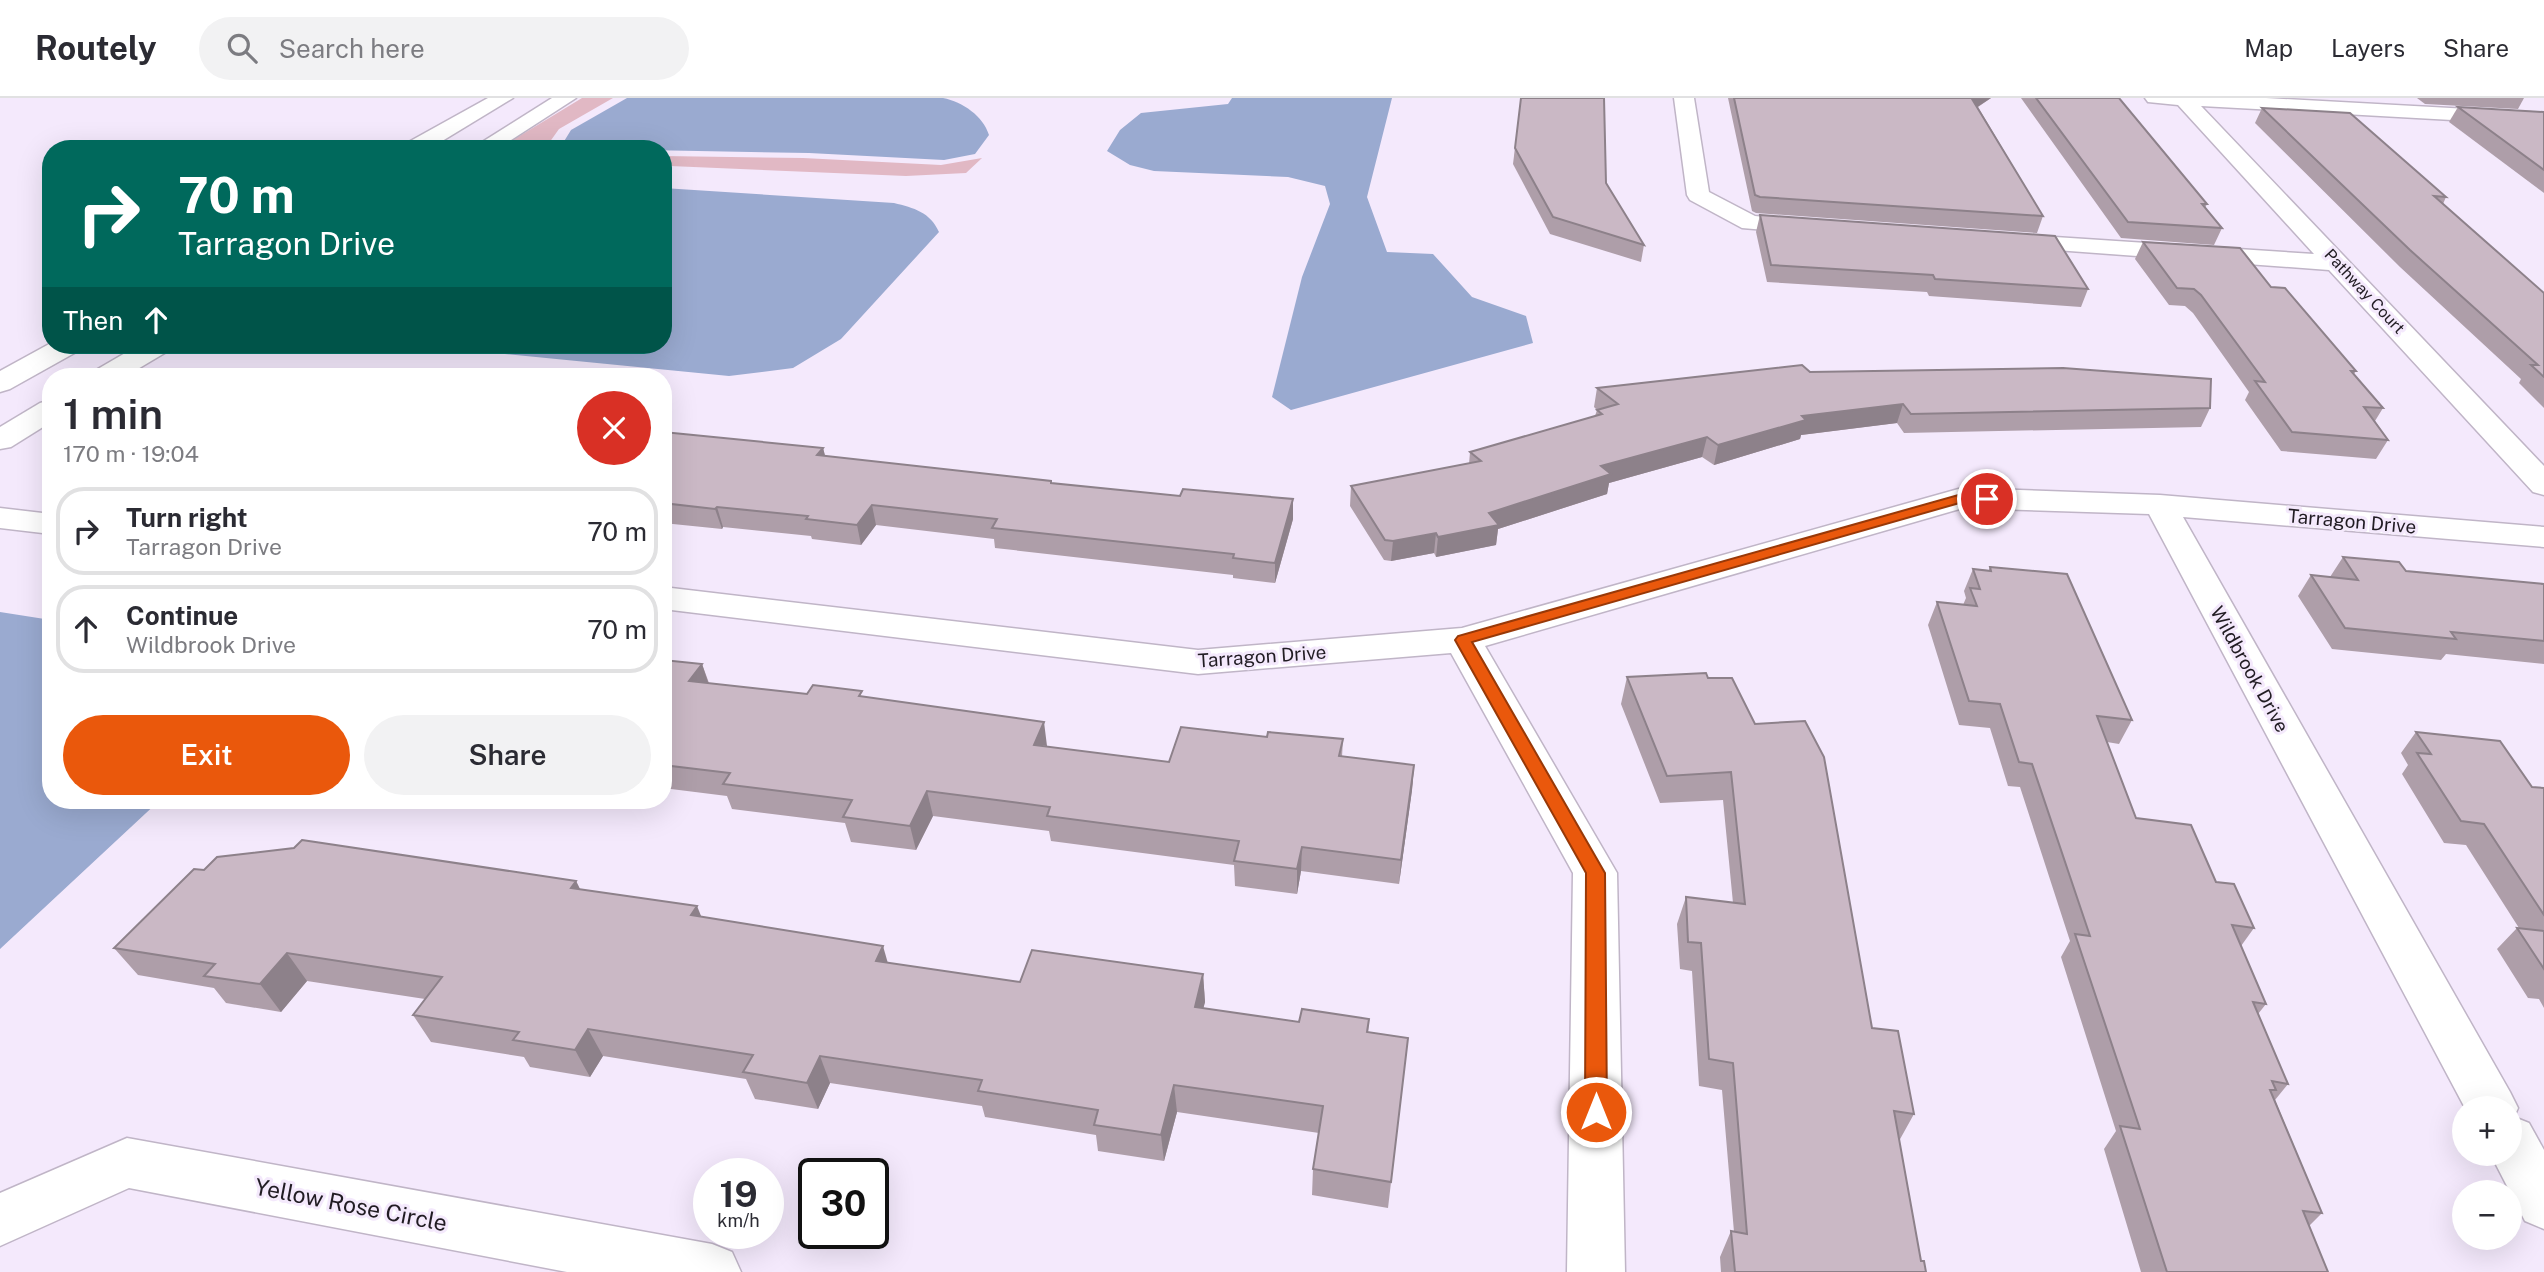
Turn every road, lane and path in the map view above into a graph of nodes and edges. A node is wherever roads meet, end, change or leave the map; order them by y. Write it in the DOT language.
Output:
graph roads {
  1 [pos="503,98"];
  2 [pos="566,98"];
  3 [pos="1684,98"];
  4 [pos="2155,98"];
  5 [pos="2184,100"];
  6 [pos="2326,102"];
  7 [pos="2544,119"];
  8 [pos="429,140"];
  9 [pos="497,140"];
  10 [pos="1832,229"];
  11 [pos="1983,239"];
  12 [pos="2339,263"];
  13 [pos="52,354"];
  14 [pos="143,354"];
  15 [pos="119,368"];
  16 [pos="0,383"];
  17 [pos="42,414"];
  18 [pos="0,440"];
  19 [pos="2544,485"];
  20 [pos="2160,505"];
  21 [pos="0,518"];
  22 [pos="42,523"];
  23 [pos="2544,537"];
  24 [pos="672,599"];
  25 [pos="1463,640"];
  26 [pos="2485,1096"];
  27 [pos="2522,1162"];
  28 [pos="2544,1203"];
  29 [pos="0,1220"];
  30 [pos="712,1272"];
  31 [pos="1596,1272"];
  1 -- 8 [label="street"];
  2 -- 9 [label="street"];
  3 -- 10 [label="street"];
  4 -- 5 [label="street"];
  5 -- 6 [label="street"];
  5 -- 12 [label="street, Pathway Court"];
  6 -- 7 [label="street"];
  11 -- 12 [label="street"];
  12 -- 19 [label="street, Pathway Court"];
  13 -- 16 [label="street"];
  14 -- 15 [label="street"];
  17 -- 18 [label="street"];
  20 -- 23 [label="street, Tarragon Drive"];
  20 -- 25 [label="street, Tarragon Drive"];
  20 -- 26 [label="street, Wildbrook Drive"];
  21 -- 22 [label="street"];
  24 -- 25 [label="street, Tarragon Drive"];
  25 -- 31 [label="street"];
  27 -- 28 [label="street"];
  29 -- 30 [label="street, Yellow Rose Circle"];
}
